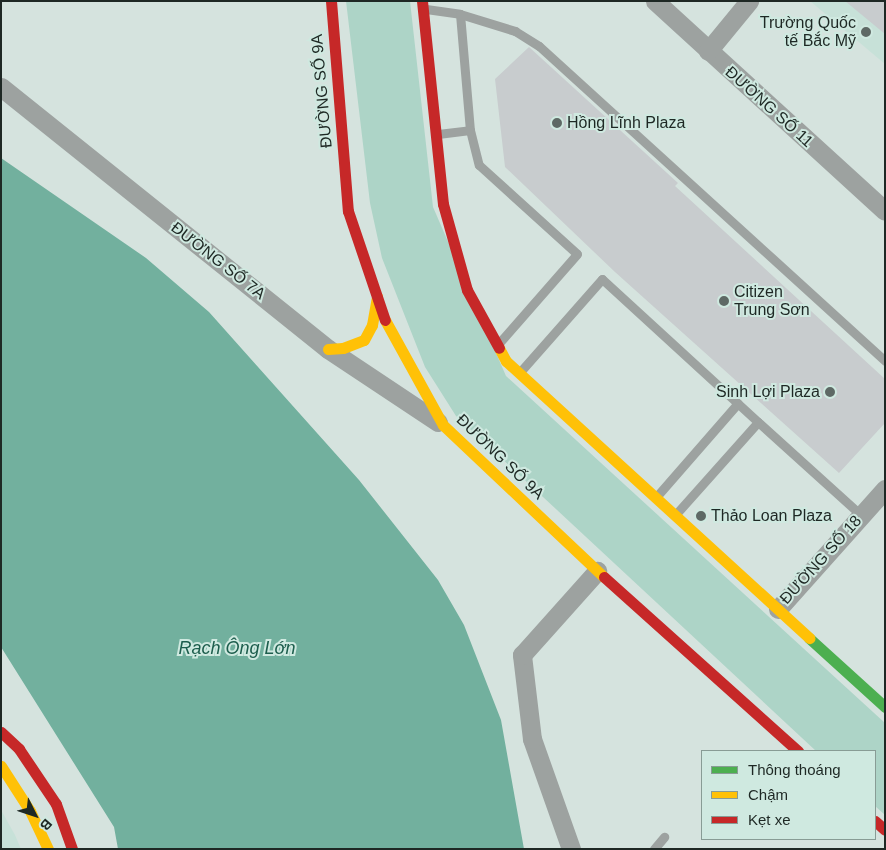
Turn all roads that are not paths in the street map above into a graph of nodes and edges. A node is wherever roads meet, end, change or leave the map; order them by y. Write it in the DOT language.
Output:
graph roads {
  1 [pos="331,1"];
  2 [pos="655,1"];
  3 [pos="749,1"];
  4 [pos="422,5"];
  5 [pos="460,14"];
  6 [pos="708,51"];
  7 [pos="1,87"];
  8 [pos="470,130"];
  9 [pos="435,135"];
  10 [pos="885,212"];
  11 [pos="377,296"];
  12 [pos="496,346"];
  13 [pos="328,349"];
  14 [pos="885,361"];
  15 [pos="519,373"];
  16 [pos="738,403"];
  17 [pos="758,422"];
  18 [pos="443,425"];
  19 [pos="885,489"];
  20 [pos="655,498"];
  21 [pos="861,515"];
  22 [pos="674,517"];
  23 [pos="597,571"];
  24 [pos="778,609"];
  25 [pos="885,707"];
  26 [pos="1,732"];
  27 [pos="797,750"];
  28 [pos="1,766"];
  29 [pos="664,837"];
  30 [pos="48,849"];
  31 [pos="72,849"];
  32 [pos="571,849"];
  33 [pos="654,849"];
  1 -- 11 [label="main road, ĐƯỜNG SỐ 9A"];
  2 -- 6 [label="street, ĐƯỜNG SỐ 11"];
  3 -- 6 [label="street"];
  4 -- 5 [label="lane"];
  4 -- 9 [label="main road"];
  5 -- 8 [label="lane"];
  5 -- 14 [label="lane"];
  6 -- 10 [label="street, ĐƯỜNG SỐ 11"];
  7 -- 13 [label="street, ĐƯỜNG SỐ 7A"];
  8 -- 9 [label="lane"];
  8 -- 12 [label="lane"];
  9 -- 12 [label="main road"];
  11 -- 13 [label="main road"];
  11 -- 18 [label="main road, ĐƯỜNG SỐ 9A"];
  12 -- 15 [label="main road"];
  13 -- 18 [label="street, ĐƯỜNG SỐ 7A"];
  15 -- 16 [label="lane"];
  15 -- 20 [label="main road"];
  16 -- 17 [label="lane"];
  16 -- 20 [label="lane"];
  17 -- 21 [label="lane"];
  17 -- 22 [label="lane"];
  18 -- 23 [label="main road, ĐƯỜNG SỐ 9A"];
  19 -- 21 [label="street, ĐƯỜNG SỐ 18"];
  20 -- 22 [label="main road"];
  21 -- 24 [label="street, ĐƯỜNG SỐ 18"];
  22 -- 24 [label="main road"];
  23 -- 27 [label="main road, ĐƯỜNG SỐ 9A"];
  23 -- 32 [label="street"];
  24 -- 25 [label="main road"];
  26 -- 31 [label="main road"];
  28 -- 30 [label="main road"];
  29 -- 33 [label="lane"];
}
